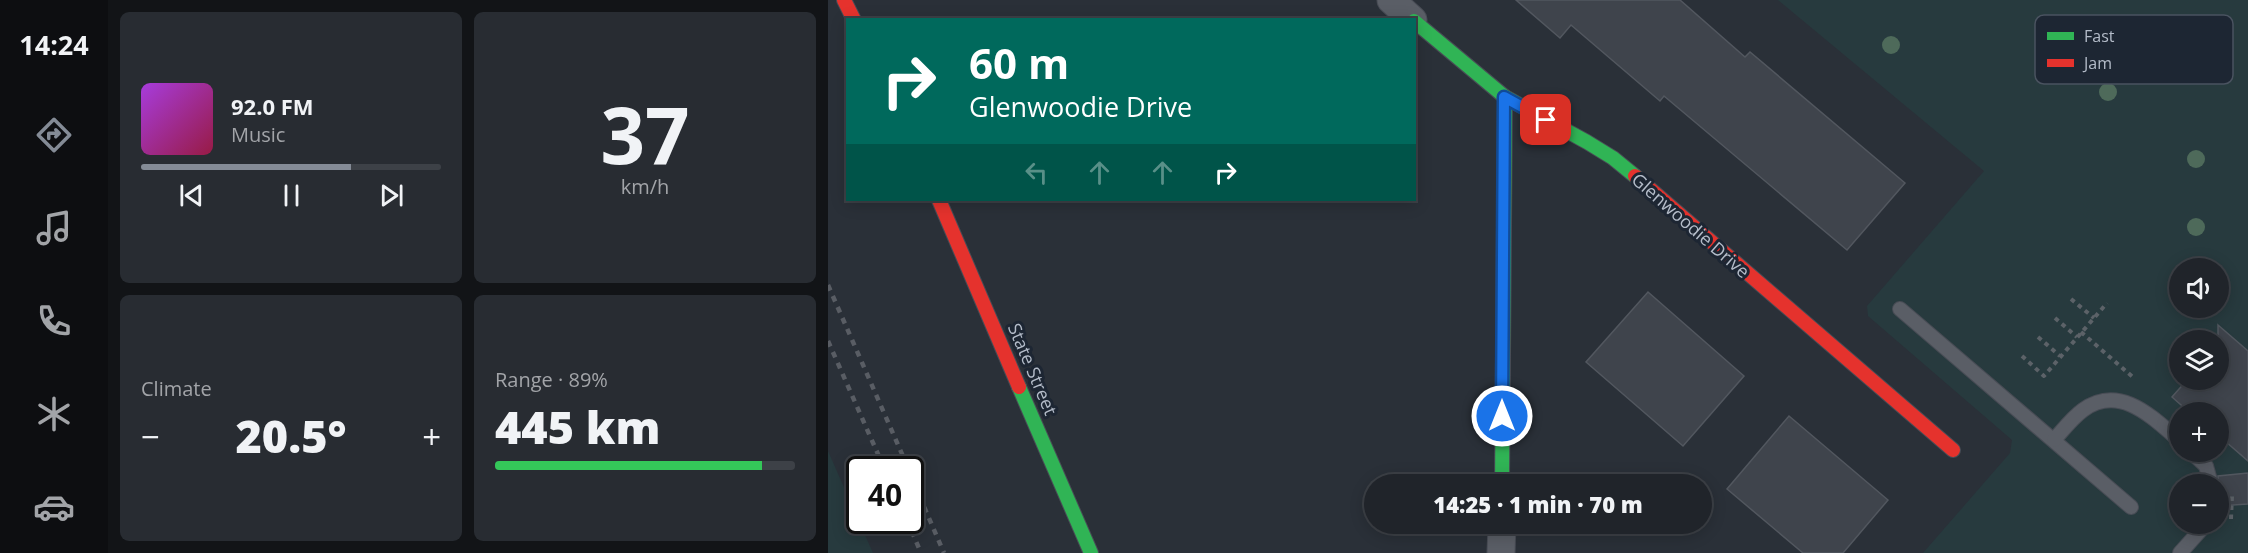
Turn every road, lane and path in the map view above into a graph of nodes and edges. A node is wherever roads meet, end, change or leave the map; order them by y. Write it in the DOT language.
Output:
graph roads {
  1 [pos="844,0"];
  2 [pos="1391,0"];
  3 [pos="853,18"];
  4 [pos="1412,18"];
  5 [pos="1416,22"];
  6 [pos="1504,97"];
  7 [pos="939,201"];
  8 [pos="2071,299"];
  9 [pos="2107,303"];
  10 [pos="1900,309"];
  11 [pos="2055,318"];
  12 [pos="2094,318"];
  13 [pos="2081,332"];
  14 [pos="2038,337"];
  15 [pos="2077,337"];
  16 [pos="2022,356"];
  17 [pos="2060,356"];
  18 [pos="2144,387"];
  19 [pos="2169,432"];
  20 [pos="2054,440"];
  21 [pos="1953,450"];
  22 [pos="1502,474"];
  23 [pos="2130,507"];
  24 [pos="1502,534"];
  25 [pos="2197,534"];
  26 [pos="1091,553"];
  27 [pos="1502,553"];
  28 [pos="2180,553"];
  1 -- 3 [label="street"];
  2 -- 4 [label="street, Glenwoodie Drive"];
  5 -- 6 [label="street, Glenwoodie Drive"];
  6 -- 21 [label="street, Glenwoodie Drive"];
  6 -- 22 [label="street"];
  7 -- 26 [label="street, State Street"];
  8 -- 12 [label="path"];
  9 -- 12 [label="path"];
  10 -- 20 [label="lane"];
  11 -- 15 [label="path"];
  12 -- 13 [label="path"];
  13 -- 15 [label="path"];
  13 -- 18 [label="path"];
  14 -- 17 [label="path"];
  15 -- 17 [label="path"];
  16 -- 17 [label="path"];
  19 -- 20 [label="lane"];
  20 -- 23 [label="lane"];
  24 -- 27 [label="street"];
  25 -- 28 [label="lane"];
}
